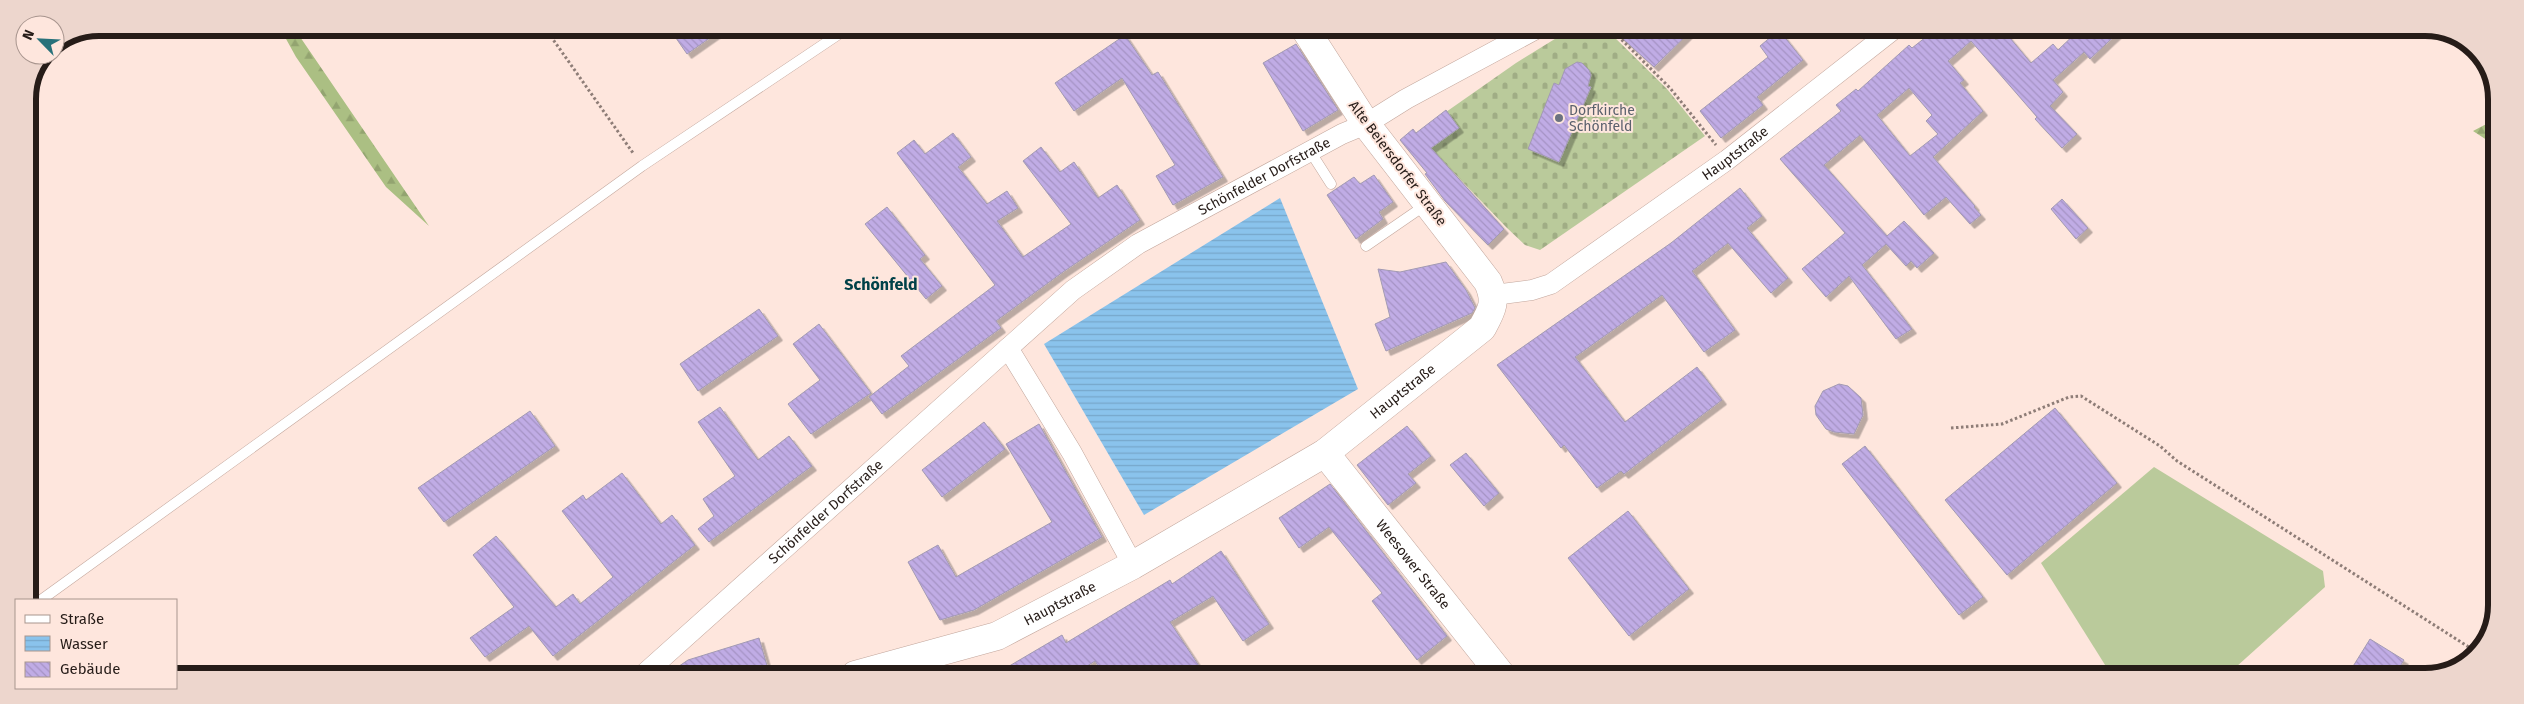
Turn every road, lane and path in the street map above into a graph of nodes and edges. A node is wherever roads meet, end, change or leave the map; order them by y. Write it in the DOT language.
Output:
graph roads {
  1 [pos="551,36"];
  2 [pos="836,36"];
  3 [pos="1310,36"];
  4 [pos="1523,36"];
  5 [pos="1618,36"];
  6 [pos="1885,36"];
  7 [pos="1366,124"];
  8 [pos="1310,151"];
  9 [pos="1727,160"];
  10 [pos="642,166"];
  11 [pos="1331,184"];
  12 [pos="1428,204"];
  13 [pos="1366,246"];
  14 [pos="1494,295"];
  15 [pos="1008,348"];
  16 [pos="1950,428"];
  17 [pos="1325,452"];
  18 [pos="1133,565"];
  19 [pos="42,599"];
  20 [pos="2470,648"];
  21 [pos="652,668"];
  22 [pos="880,668"];
  23 [pos="1496,668"];
  1 -- 10 [label="path"];
  2 -- 10 [label="lane"];
  3 -- 7 [label="main road, Alte Beiersdorfer Straße"];
  4 -- 7 [label="street, Schönfelder Dorfstraße"];
  5 -- 9 [label="path"];
  6 -- 9 [label="street, Hauptstraße"];
  7 -- 8 [label="street, Schönfelder Dorfstraße"];
  7 -- 12 [label="main road, Alte Beiersdorfer Straße"];
  8 -- 11 [label="lane"];
  8 -- 15 [label="street, Schönfelder Dorfstraße"];
  9 -- 14 [label="street, Hauptstraße"];
  10 -- 19 [label="lane"];
  12 -- 13 [label="lane"];
  12 -- 14 [label="main road, Alte Beiersdorfer Straße"];
  14 -- 17 [label="main road, Hauptstraße"];
  15 -- 18 [label="street"];
  15 -- 21 [label="street, Schönfelder Dorfstraße"];
  16 -- 20 [label="path"];
  17 -- 18 [label="main road, Hauptstraße"];
  17 -- 23 [label="main road, Weesower Straße"];
  18 -- 22 [label="main road, Hauptstraße"];
}
